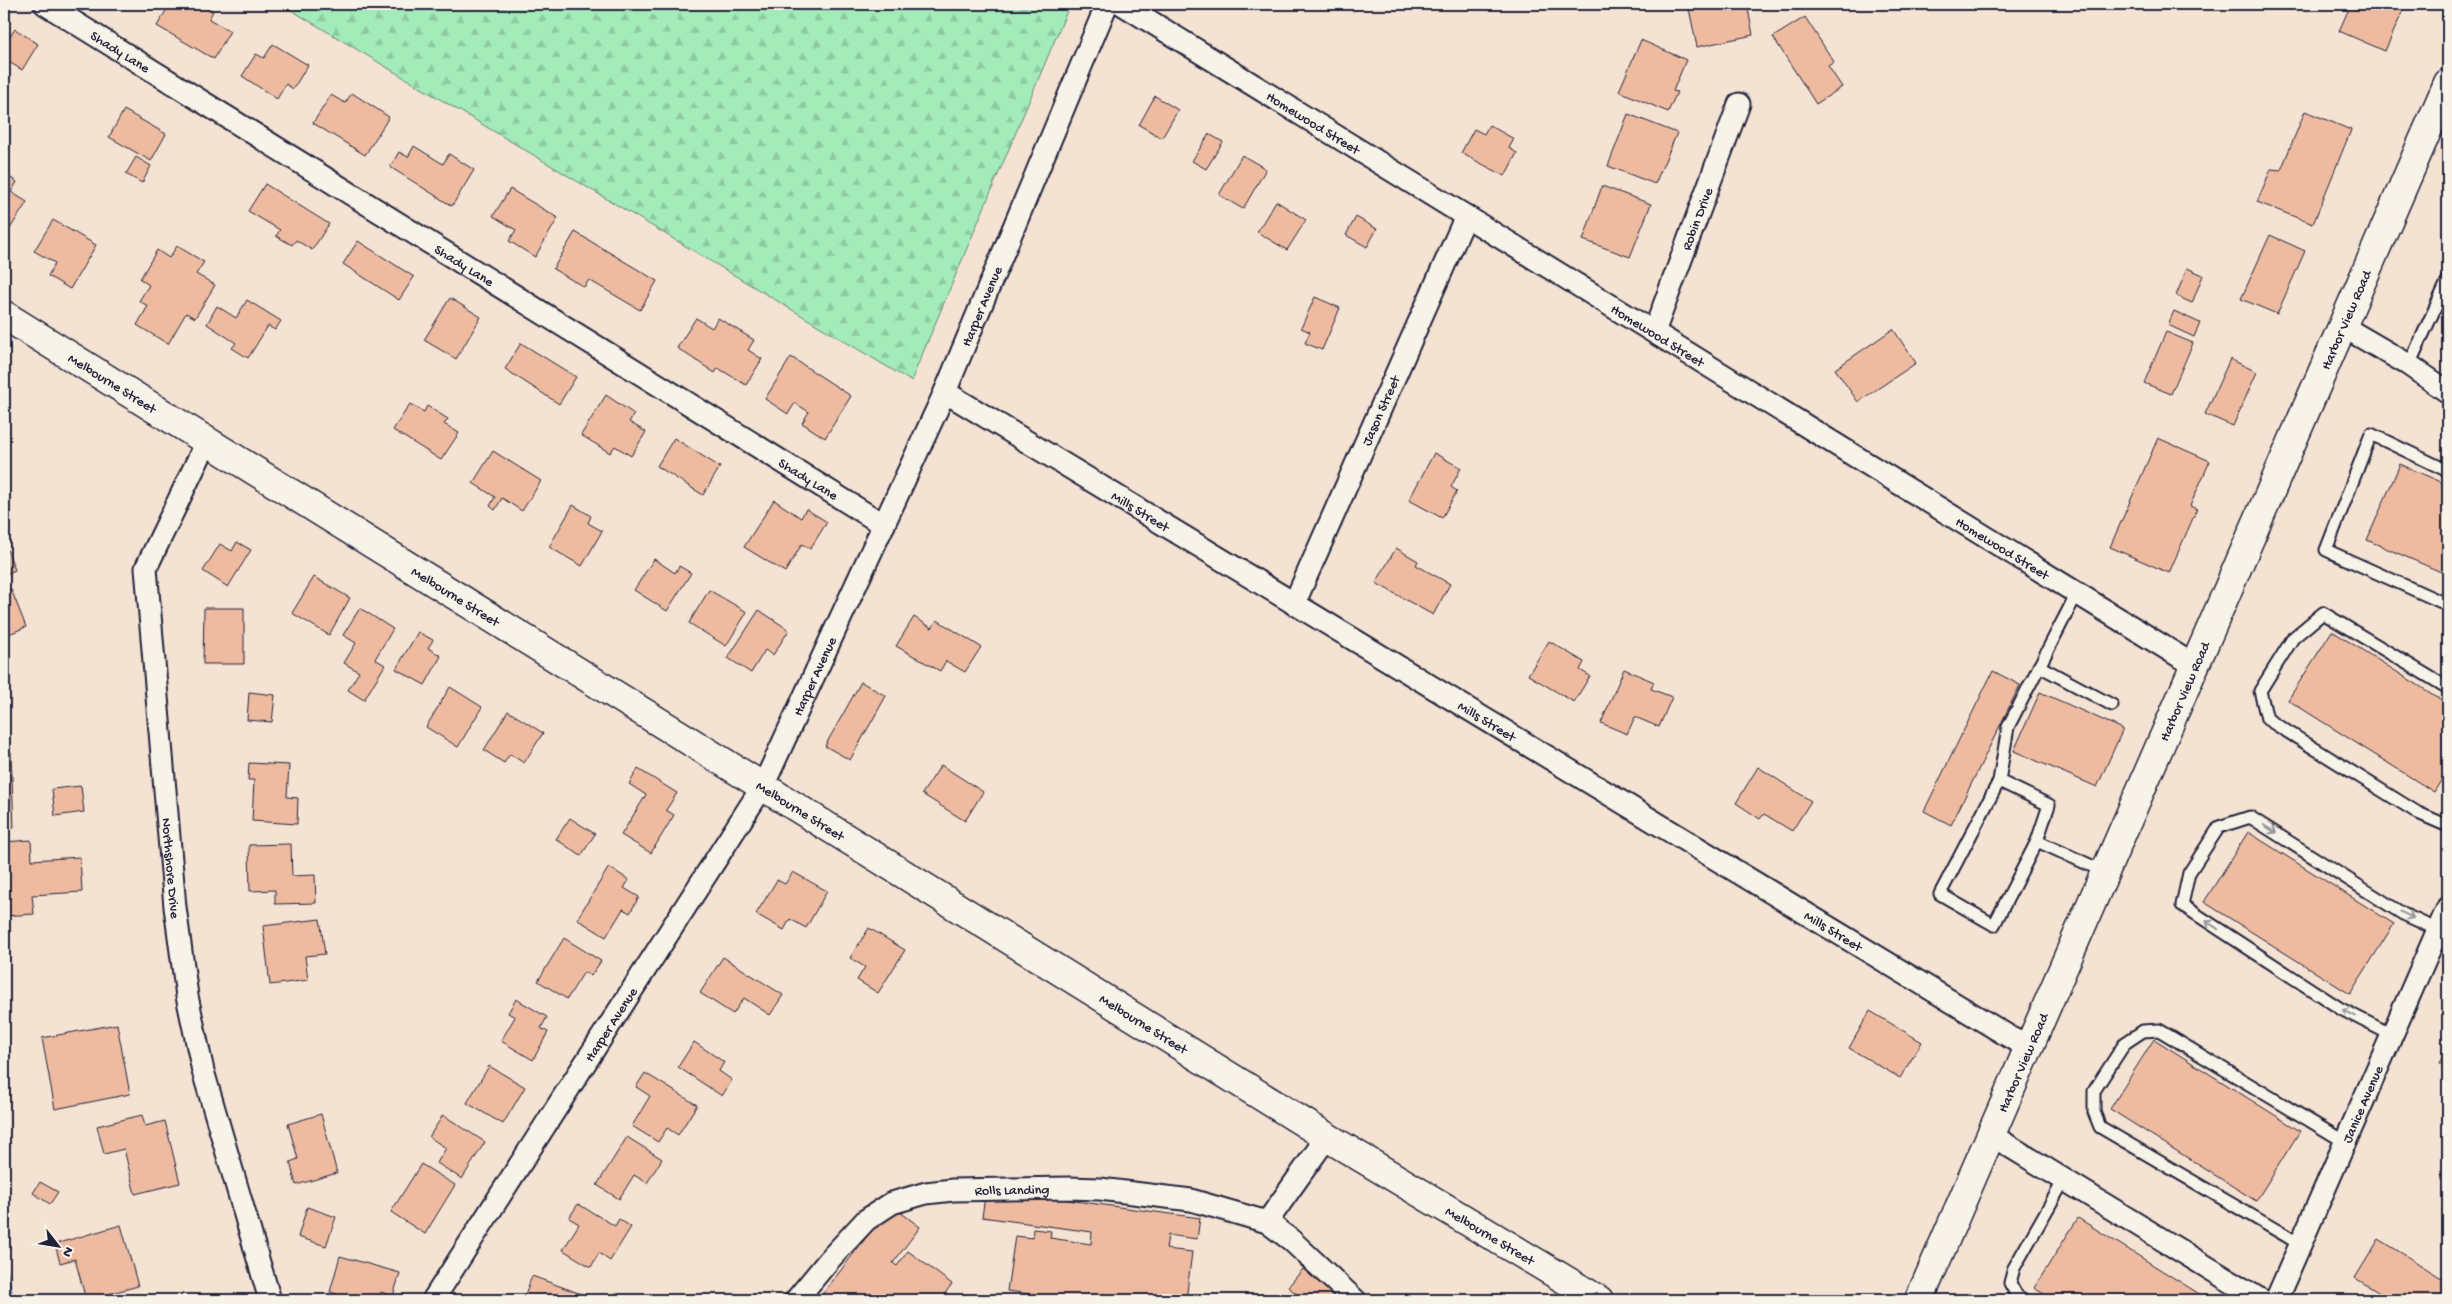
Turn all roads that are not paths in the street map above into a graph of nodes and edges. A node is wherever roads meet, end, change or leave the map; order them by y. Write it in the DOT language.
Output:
graph roads {
  1 [pos="46,4"];
  2 [pos="1107,4"];
  3 [pos="1122,4"];
  4 [pos="2448,83"];
  5 [pos="1739,104"];
  6 [pos="1466,216"];
  7 [pos="2448,280"];
  8 [pos="4,314"];
  9 [pos="2342,326"];
  10 [pos="1654,332"];
  11 [pos="2410,365"];
  12 [pos="945,392"];
  13 [pos="2448,392"];
  14 [pos="208,440"];
  15 [pos="2448,471"];
  16 [pos="884,525"];
  17 [pos="2077,593"];
  18 [pos="1294,604"];
  19 [pos="2448,605"];
  20 [pos="2039,666"];
  21 [pos="2195,666"];
  22 [pos="2448,688"];
  23 [pos="2112,705"];
  24 [pos="1999,781"];
  25 [pos="763,786"];
  26 [pos="2448,826"];
  27 [pos="2037,841"];
  28 [pos="2105,872"];
  29 [pos="2448,907"];
  30 [pos="2438,930"];
  31 [pos="2392,1035"];
  32 [pos="2028,1048"];
  33 [pos="1991,1135"];
  34 [pos="1326,1137"];
  35 [pos="2345,1142"];
  36 [pos="2064,1180"];
  37 [pos="1267,1222"];
  38 [pos="2300,1244"];
  39 [pos="270,1300"];
  40 [pos="433,1300"];
  41 [pos="796,1300"];
  42 [pos="1355,1300"];
  43 [pos="1600,1300"];
  44 [pos="1919,1300"];
  45 [pos="2024,1300"];
  46 [pos="2261,1300"];
  47 [pos="2276,1300"];
  1 -- 16 [label="street, Shady Lane"];
  2 -- 12 [label="street, Harper Avenue"];
  3 -- 6 [label="street, Homewood Street"];
  4 -- 9 [label="street, Harbor View Road"];
  5 -- 10 [label="street, Robin Drive"];
  6 -- 10 [label="street, Homewood Street"];
  6 -- 18 [label="street, Jason Street"];
  7 -- 11 [label="lane"];
  8 -- 14 [label="street, Melbourne Street"];
  9 -- 11 [label="street"];
  9 -- 21 [label="street, Harbor View Road"];
  10 -- 17 [label="street, Homewood Street"];
  11 -- 13 [label="street"];
  12 -- 16 [label="street, Harper Avenue"];
  12 -- 18 [label="street, Mills Street"];
  14 -- 25 [label="street, Melbourne Street"];
  14 -- 39 [label="street, Northshore Drive"];
  15 -- 19 [label="lane"];
  16 -- 25 [label="street, Harper Avenue"];
  17 -- 20 [label="lane"];
  17 -- 21 [label="street, Homewood Street"];
  18 -- 32 [label="street, Mills Street"];
  20 -- 23 [label="lane"];
  20 -- 24 [label="lane"];
  21 -- 28 [label="street, Harbor View Road"];
  22 -- 26 [label="lane"];
  24 -- 27 [label="lane"];
  24 -- 27 [label="lane"];
  25 -- 34 [label="street, Melbourne Street"];
  25 -- 40 [label="street, Harper Avenue"];
  27 -- 28 [label="lane"];
  28 -- 32 [label="street, Harbor View Road"];
  29 -- 30 [label="street, Janice Avenue"];
  30 -- 31 [label="street, Janice Avenue"];
  31 -- 30 [label="lane, one-way"];
  31 -- 35 [label="street, Janice Avenue"];
  32 -- 33 [label="street, Harbor View Road"];
  33 -- 36 [label="street"];
  33 -- 44 [label="street, Harbor View Road"];
  34 -- 37 [label="street"];
  34 -- 43 [label="street, Melbourne Street"];
  35 -- 38 [label="street, Janice Avenue"];
  35 -- 38 [label="lane"];
  36 -- 45 [label="lane"];
  36 -- 46 [label="street"];
  37 -- 41 [label="street, Rolls Landing"];
  37 -- 42 [label="street, Rolls Landing"];
  38 -- 47 [label="street, Janice Avenue"];
}
